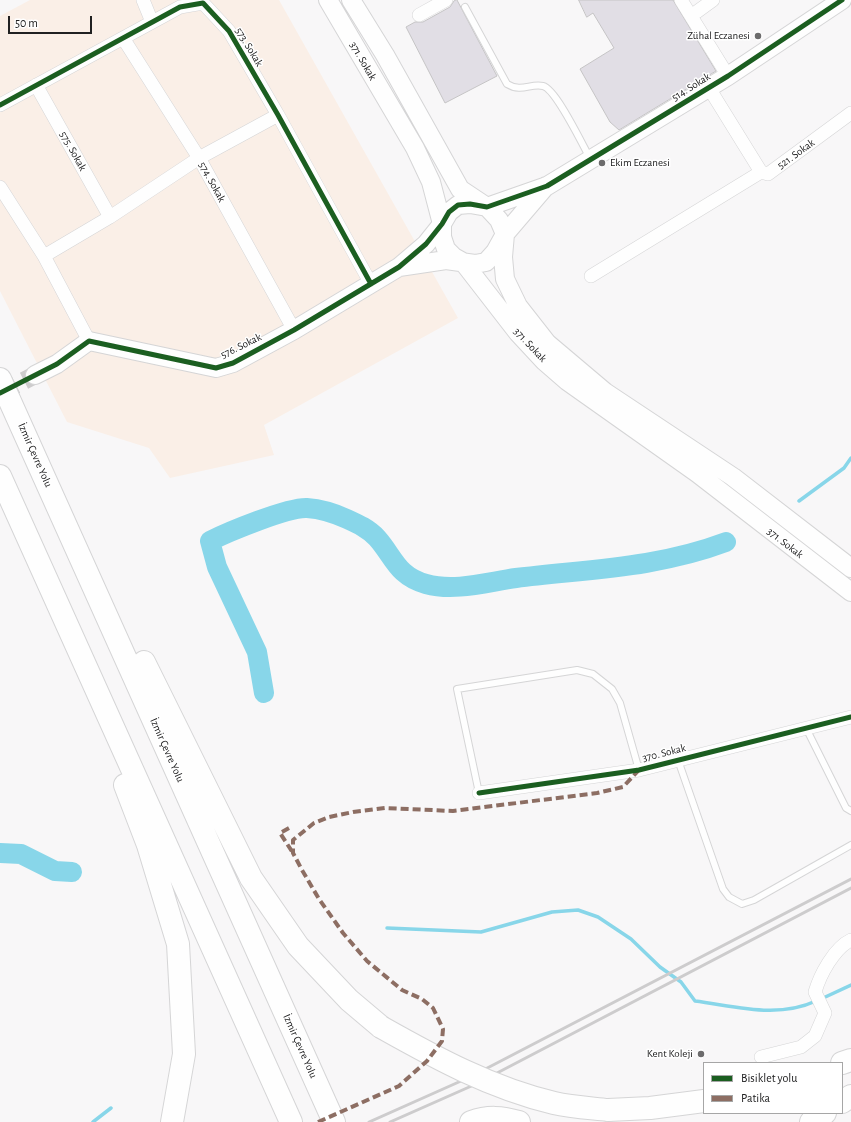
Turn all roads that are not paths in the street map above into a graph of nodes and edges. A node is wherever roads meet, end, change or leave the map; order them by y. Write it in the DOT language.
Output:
graph roads {
  1 [pos="143,0"];
  2 [pos="328,0"];
  3 [pos="351,0"];
  4 [pos="446,0"];
  5 [pos="681,0"];
  6 [pos="713,0"];
  7 [pos="842,0"];
  8 [pos="465,7"];
  9 [pos="419,15"];
  10 [pos="691,16"];
  11 [pos="152,22"];
  12 [pos="123,38"];
  13 [pos="728,76"];
  14 [pos="36,86"];
  15 [pos="709,88"];
  16 [pos="0,105"];
  17 [pos="851,113"];
  18 [pos="278,115"];
  19 [pos="199,158"];
  20 [pos="590,159"];
  21 [pos="761,172"];
  22 [pos="547,186"];
  23 [pos="0,187"];
  24 [pos="487,207"];
  25 [pos="110,217"];
  26 [pos="442,224"];
  27 [pos="505,234"];
  28 [pos="44,256"];
  29 [pos="463,262"];
  30 [pos="399,267"];
  31 [pos="591,276"];
  32 [pos="371,284"];
  33 [pos="294,330"];
  34 [pos="89,342"];
  35 [pos="35,375"];
  36 [pos="0,379"];
  37 [pos="0,476"];
  38 [pos="44,476"];
  39 [pos="851,568"];
  40 [pos="851,592"];
  41 [pos="96,688"];
  42 [pos="851,717"];
  43 [pos="806,728"];
  44 [pos="678,760"];
  45 [pos="639,770"];
  46 [pos="479,793"];
  47 [pos="851,811"];
  48 [pos="851,845"];
  49 [pos="851,940"];
  50 [pos="761,1057"];
  51 [pos="703,1101"];
  52 [pos="823,1114"];
  53 [pos="510,1121"];
  54 [pos="172,1122"];
  55 [pos="291,1122"];
  56 [pos="334,1122"];
  57 [pos="471,1122"];
  58 [pos="811,1122"];
  1 -- 11 [label="street"];
  2 -- 26 [label="main road, 371. Sokak"];
  3 -- 24 [label="main road, 371. Sokak"];
  4 -- 9 [label="street"];
  5 -- 10 [label="street"];
  6 -- 10 [label="street"];
  7 -- 13 [label="main road, 514. Sokak"];
  8 -- 20 [label="lane"];
  10 -- 13 [label="street"];
  11 -- 12 [label="street, 573. Sokak"];
  11 -- 18 [label="street, 573. Sokak"];
  12 -- 14 [label="street, 573. Sokak"];
  12 -- 19 [label="street, 574. Sokak"];
  13 -- 15 [label="main road, 514. Sokak"];
  14 -- 16 [label="street, 573. Sokak"];
  14 -- 25 [label="street, 575. Sokak"];
  15 -- 20 [label="main road, 514. Sokak"];
  15 -- 21 [label="street"];
  17 -- 21 [label="street, 521. Sokak"];
  18 -- 19 [label="street"];
  18 -- 32 [label="street, 573. Sokak"];
  19 -- 25 [label="street"];
  19 -- 33 [label="street, 574. Sokak"];
  20 -- 22 [label="main road, 514. Sokak"];
  21 -- 31 [label="street"];
  22 -- 24 [label="main road"];
  22 -- 27 [label="main road"];
  23 -- 28 [label="street"];
  24 -- 26 [label="main road"];
  24 -- 27 [label="main road, 371. Sokak"];
  25 -- 28 [label="street"];
  26 -- 29 [label="main road, 371. Sokak"];
  26 -- 30 [label="main road"];
  27 -- 29 [label="main road"];
  27 -- 39 [label="main road, 371. Sokak"];
  28 -- 34 [label="street"];
  29 -- 30 [label="main road"];
  29 -- 40 [label="main road, 371. Sokak"];
  30 -- 32 [label="main road, 576. Sokak"];
  32 -- 33 [label="main road, 576. Sokak"];
  33 -- 34 [label="main road, 576. Sokak"];
  34 -- 35 [label="main road"];
  36 -- 38 [label="highway, İzmir Çevre Yolu"];
  37 -- 41 [label="highway"];
  38 -- 51 [label="highway, bridge"];
  38 -- 56 [label="highway, İzmir Çevre Yolu"];
  41 -- 54 [label="highway"];
  41 -- 55 [label="highway"];
  42 -- 43 [label="street, 370. Sokak"];
  43 -- 44 [label="street, 370. Sokak"];
  43 -- 47 [label="lane"];
  44 -- 45 [label="street, 370. Sokak"];
  44 -- 48 [label="lane"];
  45 -- 46 [label="street, 370. Sokak"];
  45 -- 46 [label="lane"];
  49 -- 50 [label="street"];
  52 -- 58 [label="highway"];
  53 -- 57 [label="highway"];
}
